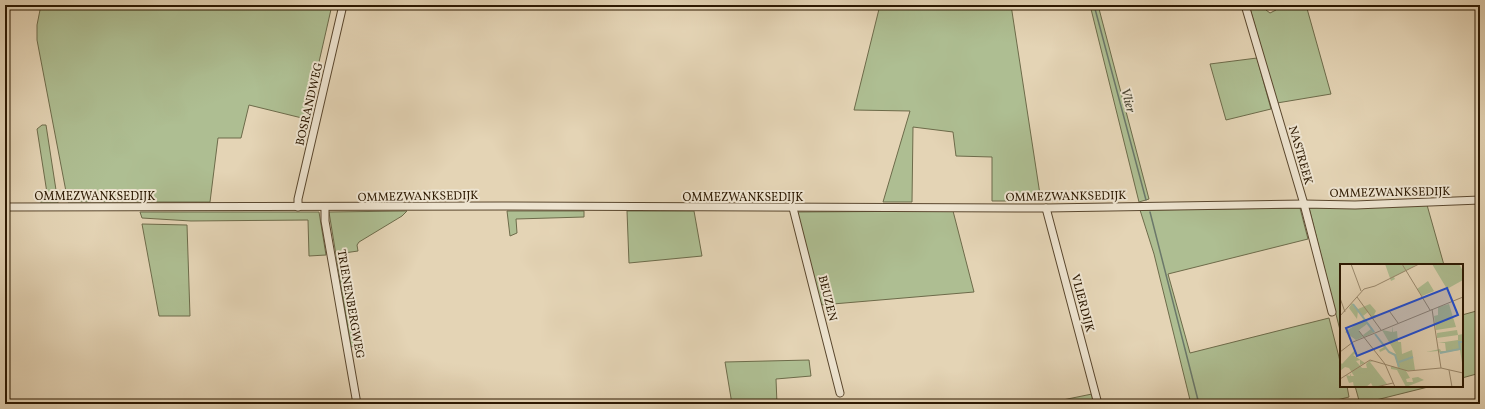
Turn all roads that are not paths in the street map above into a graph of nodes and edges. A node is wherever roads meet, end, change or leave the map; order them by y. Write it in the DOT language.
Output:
graph roads {
  1 [pos="343,5"];
  2 [pos="1245,5"];
  3 [pos="1480,200"];
  4 [pos="1304,204"];
  5 [pos="5,207"];
  6 [pos="298,207"];
  7 [pos="325,208"];
  8 [pos="794,208"];
  9 [pos="1046,208"];
  10 [pos="1332,312"];
  11 [pos="840,393"];
  12 [pos="357,404"];
  13 [pos="1098,404"];
  1 -- 6 [label="street, BOSRANDWEG"];
  2 -- 4 [label="street, NASTREEK"];
  3 -- 4 [label="street, OMMEZWANKSEDIJK"];
  4 -- 9 [label="street, OMMEZWANKSEDIJK"];
  4 -- 10 [label="street, NASTREEK"];
  5 -- 6 [label="street, OMMEZWANKSEDIJK"];
  6 -- 7 [label="street, OMMEZWANKSEDIJK"];
  7 -- 8 [label="street, OMMEZWANKSEDIJK"];
  7 -- 12 [label="street, TRIENENBERGWEG"];
  8 -- 9 [label="street, OMMEZWANKSEDIJK"];
  8 -- 11 [label="street, BEUZEN"];
  9 -- 13 [label="street, VLIERDIJK"];
}
